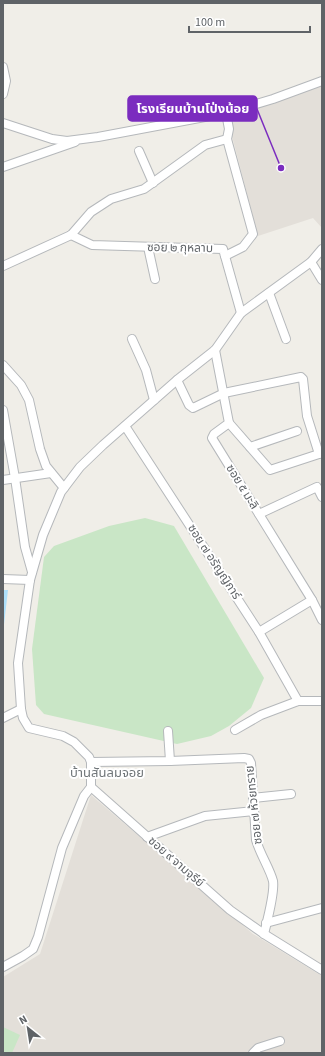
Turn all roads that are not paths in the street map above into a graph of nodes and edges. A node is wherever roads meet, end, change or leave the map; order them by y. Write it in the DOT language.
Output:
graph roads {
  1 [pos="3,67"];
  2 [pos="322,81"];
  3 [pos="3,94"];
  4 [pos="226,113"];
  5 [pos="3,123"];
  6 [pos="87,138"];
  7 [pos="227,139"];
  8 [pos="139,151"];
  9 [pos="3,167"];
  10 [pos="153,183"];
  11 [pos="71,235"];
  12 [pos="148,247"];
  13 [pos="322,250"];
  14 [pos="225,256"];
  15 [pos="311,262"];
  16 [pos="3,266"];
  17 [pos="155,279"];
  18 [pos="322,280"];
  19 [pos="269,293"];
  20 [pos="241,313"];
  21 [pos="132,338"];
  22 [pos="286,339"];
  23 [pos="215,350"];
  24 [pos="3,365"];
  25 [pos="177,380"];
  26 [pos="224,393"];
  27 [pos="154,400"];
  28 [pos="3,410"];
  29 [pos="229,423"];
  30 [pos="125,426"];
  31 [pos="297,431"];
  32 [pos="250,448"];
  33 [pos="320,454"];
  34 [pos="51,473"];
  35 [pos="15,478"];
  36 [pos="3,480"];
  37 [pos="64,488"];
  38 [pos="322,497"];
  39 [pos="259,514"];
  40 [pos="31,576"];
  41 [pos="3,580"];
  42 [pos="312,600"];
  43 [pos="319,609"];
  44 [pos="322,620"];
  45 [pos="259,632"];
  46 [pos="298,701"];
  47 [pos="322,701"];
  48 [pos="21,709"];
  49 [pos="3,718"];
  50 [pos="235,730"];
  51 [pos="168,731"];
  52 [pos="170,761"];
  53 [pos="91,762"];
  54 [pos="91,787"];
  55 [pos="291,794"];
  56 [pos="253,798"];
  57 [pos="254,811"];
  58 [pos="147,837"];
  59 [pos="322,908"];
  60 [pos="266,923"];
  61 [pos="264,934"];
  62 [pos="3,967"];
  63 [pos="322,970"];
  64 [pos="280,1042"];
  65 [pos="253,1053"];
  1 -- 3 [label="street"];
  2 -- 4 [label="street"];
  4 -- 6 [label="street"];
  4 -- 7 [label="street"];
  5 -- 6 [label="street"];
  6 -- 9 [label="street"];
  7 -- 10 [label="street"];
  7 -- 14 [label="street"];
  8 -- 10 [label="street"];
  10 -- 11 [label="street"];
  11 -- 12 [label="street, ซอย ๒ กุหลาบ"];
  11 -- 16 [label="street"];
  12 -- 14 [label="street, ซอย ๒ กุหลาบ"];
  12 -- 17 [label="street"];
  13 -- 15 [label="street"];
  14 -- 20 [label="street, ซอย ๒ กุหลาบ"];
  15 -- 18 [label="street"];
  15 -- 19 [label="street"];
  19 -- 20 [label="street"];
  19 -- 22 [label="street"];
  20 -- 23 [label="street"];
  21 -- 27 [label="street"];
  23 -- 25 [label="street"];
  23 -- 26 [label="street"];
  24 -- 34 [label="street"];
  25 -- 26 [label="street"];
  25 -- 27 [label="street"];
  26 -- 29 [label="street"];
  26 -- 33 [label="street"];
  27 -- 30 [label="street"];
  28 -- 35 [label="street"];
  29 -- 32 [label="street"];
  29 -- 39 [label="street, ซอย ๕ มะลิ"];
  30 -- 37 [label="street"];
  30 -- 45 [label="street, ซอย ๗ อรัญญิการ์"];
  31 -- 32 [label="street"];
  32 -- 33 [label="street"];
  34 -- 35 [label="street"];
  34 -- 37 [label="street"];
  35 -- 36 [label="street"];
  35 -- 40 [label="street"];
  37 -- 40 [label="street"];
  38 -- 39 [label="street"];
  39 -- 42 [label="street, ซอย ๕ มะลิ"];
  40 -- 41 [label="street"];
  40 -- 48 [label="street"];
  42 -- 43 [label="street, ซอย ๕ มะลิ"];
  42 -- 45 [label="street"];
  43 -- 44 [label="street, ซอย ๕ มะลิ"];
  45 -- 46 [label="street, ซอย ๗ อรัญญิการ์"];
  46 -- 47 [label="street"];
  46 -- 50 [label="street"];
  48 -- 49 [label="street"];
  48 -- 53 [label="street"];
  51 -- 52 [label="street"];
  52 -- 53 [label="street, ซอย ๗ ห้วยทราย"];
  52 -- 56 [label="street, ซอย ๗ ห้วยทราย"];
  53 -- 54 [label="street"];
  54 -- 58 [label="street, ซอย ๙ จามจุรีย์"];
  54 -- 62 [label="street"];
  55 -- 56 [label="street"];
  56 -- 57 [label="street, ซอย ๗ ห้วยทราย"];
  57 -- 58 [label="street"];
  57 -- 60 [label="street, ซอย ๗ ห้วยทราย"];
  58 -- 61 [label="street, ซอย ๙ จามจุรีย์"];
  59 -- 60 [label="street"];
  60 -- 61 [label="street, ซอย ๗ ห้วยทราย"];
  61 -- 63 [label="street, ซอย ๙ จามจุรีย์"];
  64 -- 65 [label="street"];
}
